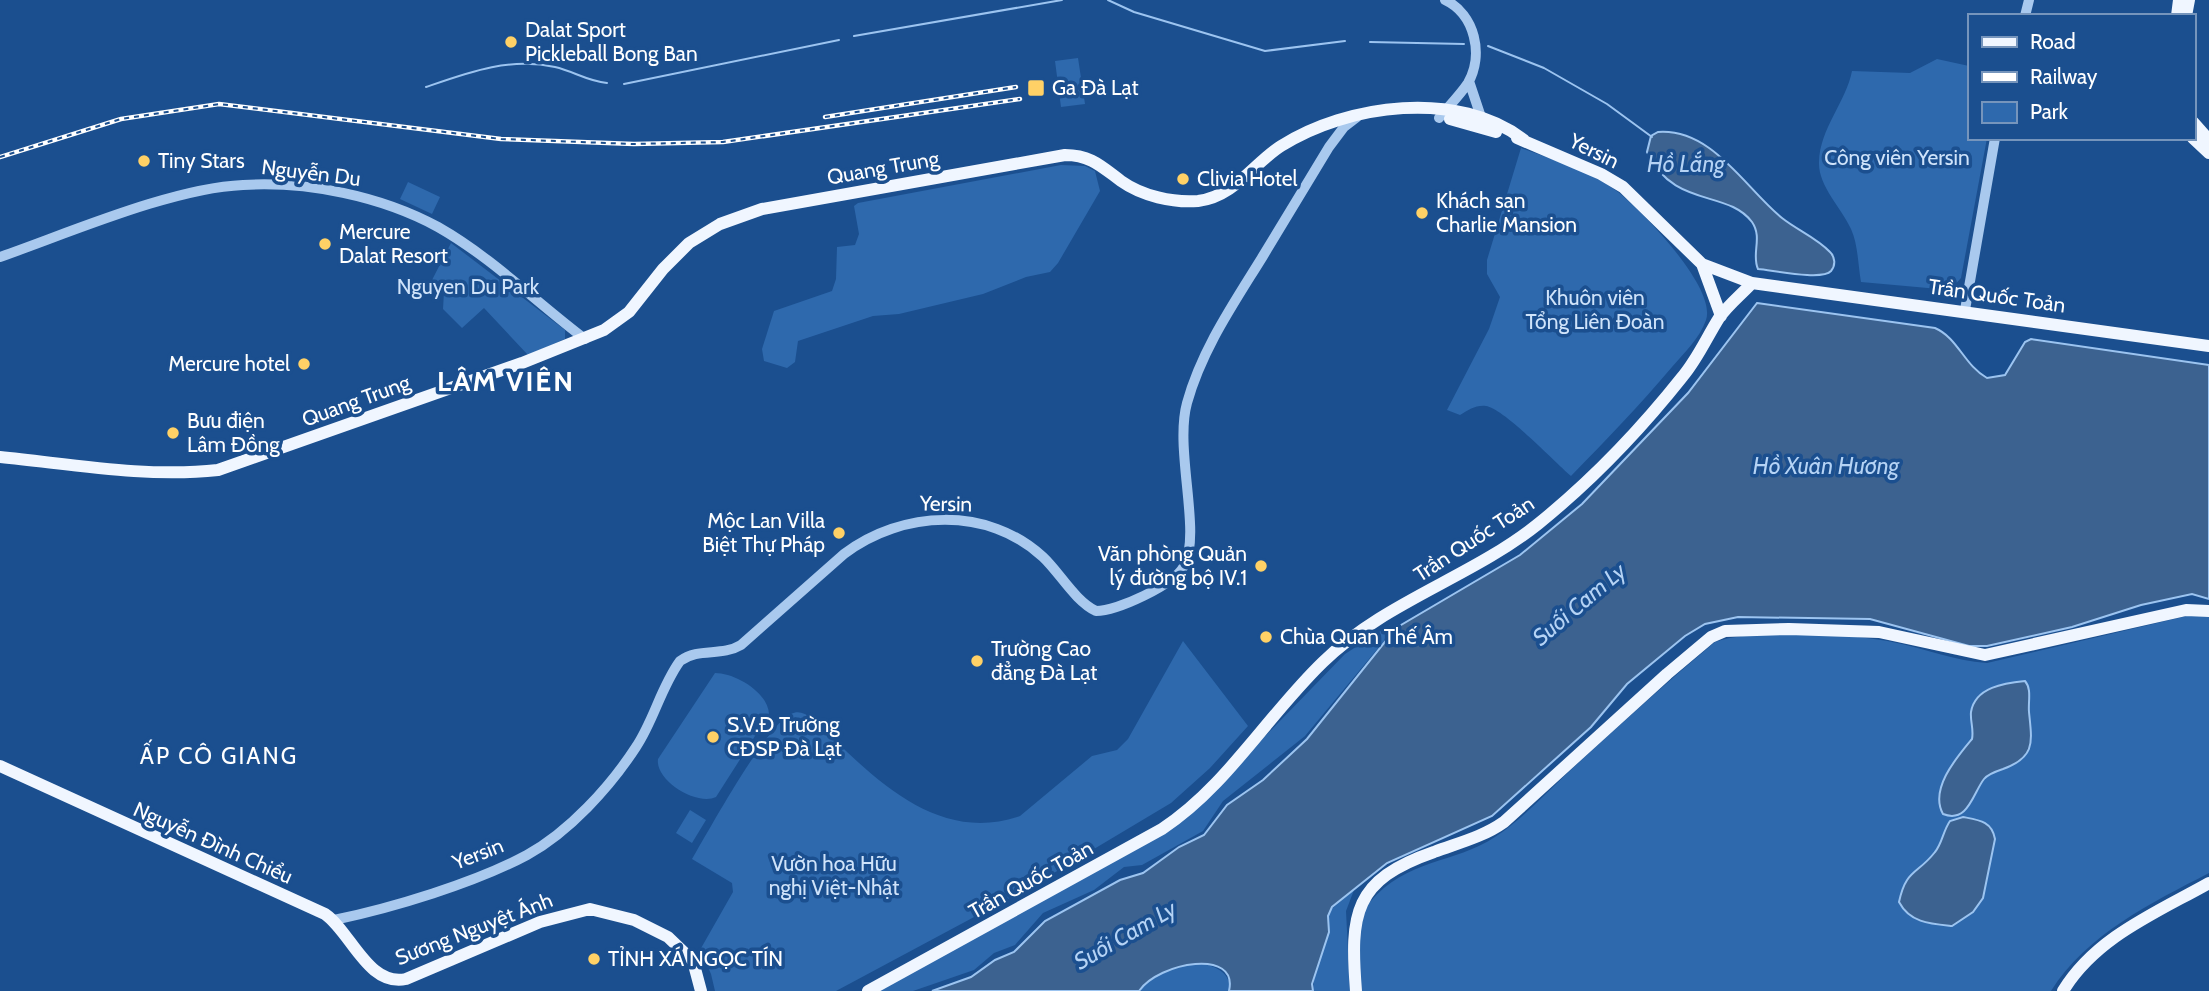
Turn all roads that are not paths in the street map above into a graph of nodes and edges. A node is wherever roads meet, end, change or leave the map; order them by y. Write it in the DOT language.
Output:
graph roads {
  1 [pos="1445,0"];
  2 [pos="1469,81"];
  3 [pos="1442,114"];
  4 [pos="1360,115"];
  5 [pos="1483,123"];
  6 [pos="2195,124"];
  7 [pos="1344,127"];
  8 [pos="1995,140"];
  9 [pos="2195,140"];
  10 [pos="2209,140"];
  11 [pos="2209,153"];
  12 [pos="1257,167"];
  13 [pos="0,257"];
  14 [pos="1702,264"];
  15 [pos="1752,283"];
  16 [pos="1965,310"];
  17 [pos="1721,316"];
  18 [pos="585,339"];
  19 [pos="2209,346"];
  20 [pos="0,457"];
  21 [pos="2209,611"];
  22 [pos="0,766"];
  23 [pos="2209,883"];
  24 [pos="334,920"];
  25 [pos="390,980"];
  26 [pos="701,991"];
  27 [pos="868,991"];
  28 [pos="1356,991"];
  29 [pos="2063,991"];
  1 -- 2 [label="street"];
  2 -- 3 [label="street"];
  2 -- 5 [label="street"];
  3 -- 4 [label="main road, Yersin"];
  3 -- 5 [label="main road, Yersin"];
  3 -- 7 [label="main road, Yersin"];
  4 -- 7 [label="street, Yersin"];
  4 -- 12 [label="main road"];
  5 -- 14 [label="main road, Yersin"];
  6 -- 10 [label="main road"];
  7 -- 12 [label="main road"];
  7 -- 24 [label="street, Yersin"];
  8 -- 16 [label="street"];
  9 -- 11 [label="main road"];
  12 -- 18 [label="main road, Quang Trung"];
  13 -- 18 [label="street, Nguyễn Du"];
  14 -- 15 [label="main road, Yersin"];
  14 -- 17 [label="main road, Yersin"];
  15 -- 16 [label="main road, Trần Quốc Toản"];
  15 -- 17 [label="main road, Trần Quốc Toản"];
  16 -- 19 [label="main road, Trần Quốc Toản"];
  17 -- 27 [label="main road, Trần Quốc Toản"];
  18 -- 20 [label="main road, Quang Trung"];
  21 -- 28 [label="main road"];
  22 -- 24 [label="main road, Nguyễn Đình Chiểu"];
  23 -- 29 [label="main road"];
  24 -- 25 [label="main road, Nguyễn Đình Chiểu"];
  25 -- 26 [label="main road, Sương Nguyệt Ánh"];
}
